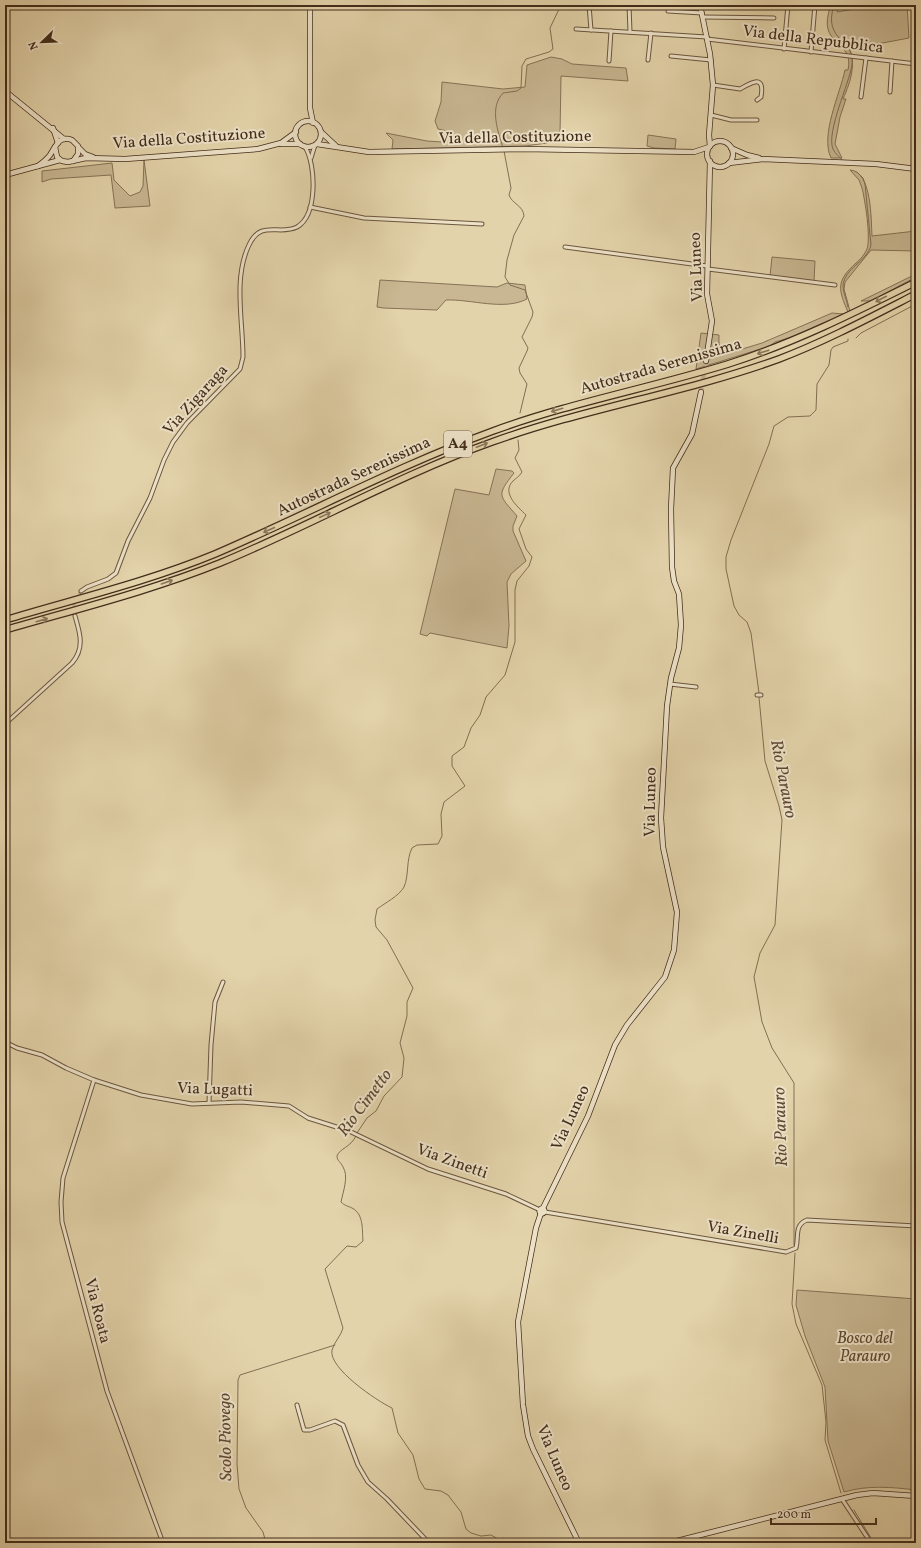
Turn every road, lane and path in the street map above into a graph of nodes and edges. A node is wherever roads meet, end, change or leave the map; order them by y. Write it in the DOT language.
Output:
graph roads {
  1 [pos="310,5"];
  2 [pos="589,5"];
  3 [pos="629,5"];
  4 [pos="700,5"];
  5 [pos="788,5"];
  6 [pos="815,5"];
  7 [pos="668,11"];
  8 [pos="702,15"];
  9 [pos="774,18"];
  10 [pos="576,29"];
  11 [pos="591,30"];
  12 [pos="611,31"];
  13 [pos="630,32"];
  14 [pos="651,33"];
  15 [pos="707,38"];
  16 [pos="784,49"];
  17 [pos="811,52"];
  18 [pos="671,56"];
  19 [pos="866,58"];
  20 [pos="648,60"];
  21 [pos="711,60"];
  22 [pos="609,61"];
  23 [pos="892,61"];
  24 [pos="916,64"];
  25 [pos="713,85"];
  26 [pos="5,91"];
  27 [pos="890,92"];
  28 [pos="861,97"];
  29 [pos="757,100"];
  30 [pos="310,108"];
  31 [pos="711,115"];
  32 [pos="757,120"];
  33 [pos="302,123"];
  34 [pos="313,123"];
  35 [pos="53,128"];
  36 [pos="320,131"];
  37 [pos="710,131"];
  38 [pos="296,132"];
  39 [pos="64,139"];
  40 [pos="717,142"];
  41 [pos="57,145"];
  42 [pos="278,145"];
  43 [pos="316,145"];
  44 [pos="302,146"];
  45 [pos="337,147"];
  46 [pos="710,147"];
  47 [pos="79,148"];
  48 [pos="731,148"];
  49 [pos="694,152"];
  50 [pos="103,159"];
  51 [pos="763,159"];
  52 [pos="60,160"];
  53 [pos="709,160"];
  54 [pos="72,161"];
  55 [pos="311,162"];
  56 [pos="729,163"];
  57 [pos="38,166"];
  58 [pos="718,166"];
  59 [pos="916,169"];
  60 [pos="710,172"];
  61 [pos="5,175"];
  62 [pos="310,207"];
  63 [pos="482,224"];
  64 [pos="565,247"];
  65 [pos="707,268"];
  66 [pos="916,282"];
  67 [pos="835,285"];
  68 [pos="916,294"];
  69 [pos="706,361"];
  70 [pos="701,392"];
  71 [pos="80,591"];
  72 [pos="75,616"];
  73 [pos="5,620"];
  74 [pos="5,630"];
  75 [pos="670,684"];
  76 [pos="696,688"];
  77 [pos="5,724"];
  78 [pos="223,982"];
  79 [pos="5,1042"];
  80 [pos="94,1080"];
  81 [pos="209,1103"];
  82 [pos="356,1135"];
  83 [pos="542,1211"];
  84 [pos="916,1226"];
  85 [pos="297,1405"];
  86 [pos="916,1496"];
  87 [pos="842,1498"];
  88 [pos="163,1543"];
  89 [pos="430,1543"];
  90 [pos="579,1543"];
  91 [pos="669,1543"];
  92 [pos="871,1543"];
  1 -- 30 [label="street"];
  2 -- 11 [label="street"];
  3 -- 13 [label="street"];
  4 -- 8 [label="street"];
  5 -- 16 [label="street"];
  6 -- 17 [label="street"];
  7 -- 8 [label="street"];
  8 -- 9 [label="street"];
  8 -- 15 [label="street"];
  10 -- 11 [label="street, Via della Repubblica"];
  11 -- 12 [label="street, Via della Repubblica"];
  12 -- 13 [label="street, Via della Repubblica"];
  12 -- 22 [label="street"];
  13 -- 14 [label="street, Via della Repubblica"];
  14 -- 15 [label="street, Via della Repubblica"];
  14 -- 20 [label="street"];
  15 -- 16 [label="street, Via della Repubblica"];
  15 -- 21 [label="street"];
  16 -- 17 [label="street, Via della Repubblica"];
  17 -- 19 [label="street, Via della Repubblica"];
  18 -- 21 [label="street"];
  19 -- 23 [label="street, Via della Repubblica"];
  19 -- 28 [label="street"];
  21 -- 25 [label="street"];
  23 -- 24 [label="street, Via della Repubblica"];
  23 -- 27 [label="street"];
  25 -- 29 [label="street"];
  25 -- 31 [label="street"];
  26 -- 35 [label="street"];
  30 -- 33 [label="street"];
  30 -- 34 [label="street"];
  31 -- 32 [label="street"];
  31 -- 37 [label="street"];
  33 -- 34 [label="street"];
  33 -- 38 [label="street"];
  34 -- 36 [label="street"];
  35 -- 39 [label="street"];
  35 -- 41 [label="street"];
  36 -- 43 [label="street"];
  36 -- 45 [label="street, Via della Costituzione"];
  37 -- 40 [label="street"];
  37 -- 46 [label="street"];
  38 -- 42 [label="street, Via della Costituzione"];
  38 -- 44 [label="street"];
  39 -- 41 [label="street"];
  39 -- 47 [label="street"];
  40 -- 46 [label="street"];
  40 -- 48 [label="street"];
  41 -- 52 [label="street"];
  41 -- 57 [label="street"];
  42 -- 44 [label="street, Via della Costituzione"];
  42 -- 50 [label="street, Via della Costituzione"];
  43 -- 44 [label="street"];
  43 -- 45 [label="street, Via della Costituzione"];
  43 -- 55 [label="street, Via Zigaraga"];
  44 -- 55 [label="street, Via Zigaraga"];
  45 -- 49 [label="street, Via della Costituzione"];
  46 -- 49 [label="street, Via della Costituzione"];
  46 -- 53 [label="street"];
  47 -- 50 [label="street, Via della Costituzione"];
  47 -- 54 [label="street"];
  48 -- 51 [label="street"];
  48 -- 56 [label="street"];
  49 -- 53 [label="street, Via della Costituzione"];
  50 -- 54 [label="street, Via della Costituzione"];
  51 -- 56 [label="street"];
  51 -- 59 [label="street"];
  52 -- 54 [label="street"];
  52 -- 57 [label="street"];
  53 -- 58 [label="street"];
  53 -- 60 [label="street, Via Luneo"];
  55 -- 62 [label="street, Via Zigaraga"];
  56 -- 58 [label="street"];
  57 -- 61 [label="street"];
  58 -- 60 [label="street"];
  60 -- 65 [label="street, Via Luneo"];
  62 -- 63 [label="street"];
  62 -- 71 [label="street, Via Zigaraga"];
  64 -- 65 [label="street"];
  65 -- 67 [label="street"];
  65 -- 69 [label="street, Via Luneo"];
  66 -- 73 [label="highway, Autostrada Serenissima / A4, one-way"];
  74 -- 68 [label="highway, Autostrada Serenissima / A4, one-way"];
  70 -- 75 [label="street, Via Luneo"];
  72 -- 77 [label="street"];
  75 -- 76 [label="street"];
  75 -- 83 [label="street, Via Luneo"];
  78 -- 81 [label="street"];
  79 -- 80 [label="street, Via Lugatti"];
  80 -- 81 [label="street, Via Lugatti"];
  80 -- 88 [label="street, Via Roata"];
  81 -- 82 [label="street, Via Lugatti"];
  82 -- 83 [label="street, Via Zinetti"];
  83 -- 84 [label="street, Via Zinelli"];
  83 -- 90 [label="street, Via Luneo"];
  85 -- 89 [label="street"];
  86 -- 87 [label="street"];
  87 -- 91 [label="street"];
  87 -- 92 [label="street"];
}
